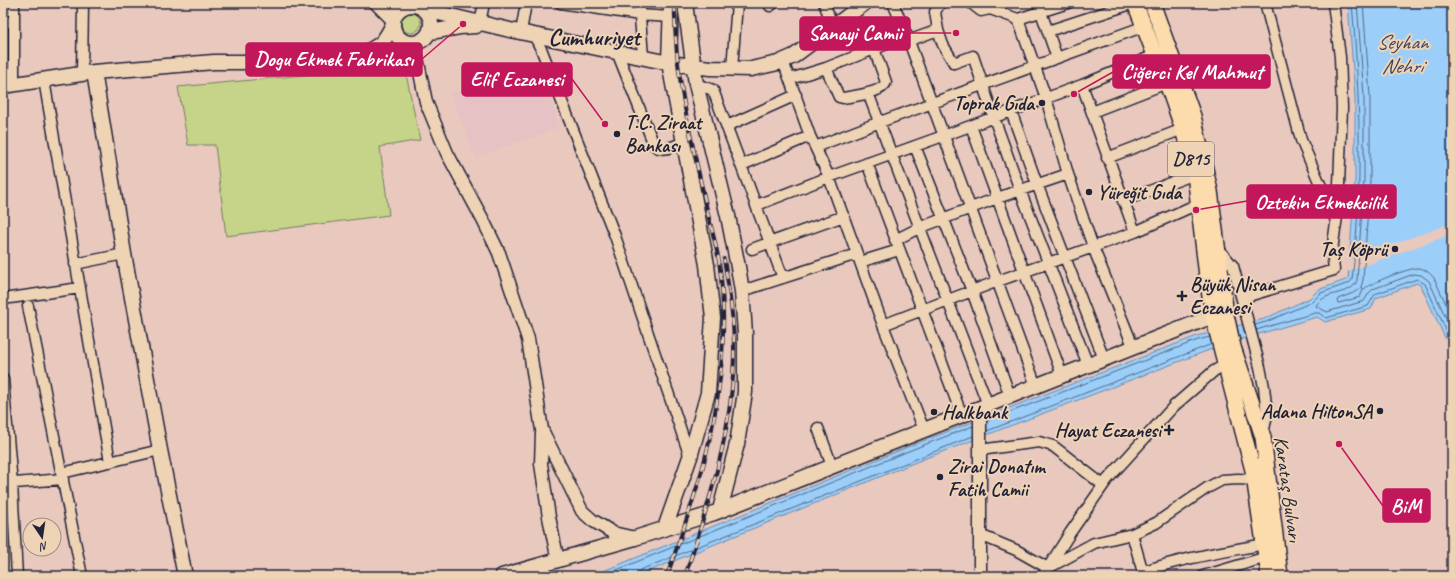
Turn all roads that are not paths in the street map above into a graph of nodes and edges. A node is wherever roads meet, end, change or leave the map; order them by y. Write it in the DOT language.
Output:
graph roads {
  1 [pos="14,3"];
  2 [pos="83,3"];
  3 [pos="377,3"];
  4 [pos="484,3"];
  5 [pos="526,3"];
  6 [pos="560,3"];
  7 [pos="639,3"];
  8 [pos="686,3"];
  9 [pos="737,3"];
  10 [pos="824,3"];
  11 [pos="865,3"];
  12 [pos="893,3"];
  13 [pos="940,3"];
  14 [pos="971,3"];
  15 [pos="1068,3"];
  16 [pos="1135,3"];
  17 [pos="1152,3"];
  18 [pos="1265,3"];
  19 [pos="1332,3"];
  20 [pos="407,4"];
  21 [pos="594,6"];
  22 [pos="992,6"];
  23 [pos="426,10"];
  24 [pos="671,10"];
  25 [pos="1041,12"];
  26 [pos="640,14"];
  27 [pos="1018,19"];
  28 [pos="3,22"];
  29 [pos="14,22"];
  30 [pos="393,22"];
  31 [pos="480,23"];
  32 [pos="1144,26"];
  33 [pos="833,27"];
  34 [pos="938,30"];
  35 [pos="1048,31"];
  36 [pos="430,32"];
  37 [pos="522,32"];
  38 [pos="908,38"];
  39 [pos="412,43"];
  40 [pos="874,49"];
  41 [pos="617,52"];
  42 [pos="1154,55"];
  43 [pos="643,57"];
  44 [pos="1057,58"];
  45 [pos="352,60"];
  46 [pos="783,61"];
  47 [pos="669,63"];
  48 [pos="1035,66"];
  49 [pos="693,67"];
  50 [pos="732,68"];
  51 [pos="826,68"];
  52 [pos="88,73"];
  53 [pos="790,79"];
  54 [pos="44,80"];
  55 [pos="1167,83"];
  56 [pos="696,84"];
  57 [pos="983,84"];
  58 [pos="1082,85"];
  59 [pos="8,86"];
  60 [pos="868,93"];
  61 [pos="796,95"];
  62 [pos="1046,98"];
  63 [pos="931,104"];
  64 [pos="1011,111"];
  65 [pos="1092,112"];
  66 [pos="994,118"];
  67 [pos="880,122"];
  68 [pos="727,126"];
  69 [pos="971,126"];
  70 [pos="1183,129"];
  71 [pos="810,136"];
  72 [pos="943,136"];
  73 [pos="683,144"];
  74 [pos="915,146"];
  75 [pos="815,147"];
  76 [pos="892,154"];
  77 [pos="1108,158"];
  78 [pos="867,163"];
  79 [pos="742,165"];
  80 [pos="1068,174"];
  81 [pos="1196,174"];
  82 [pos="829,177"];
  83 [pos="1037,184"];
  84 [pos="1020,190"];
  85 [pos="997,198"];
  86 [pos="1123,201"];
  87 [pos="1200,203"];
  88 [pos="757,206"];
  89 [pos="970,209"];
  90 [pos="844,216"];
  91 [pos="944,220"];
  92 [pos="1336,222"];
  93 [pos="919,228"];
  94 [pos="1135,232"];
  95 [pos="770,242"];
  96 [pos="897,245"];
  97 [pos="1216,246"];
  98 [pos="1093,247"];
  99 [pos="752,249"];
  100 [pos="124,254"];
  101 [pos="1065,257"];
  102 [pos="859,258"];
  103 [pos="1048,263"];
  104 [pos="75,264"];
  105 [pos="1024,272"];
  106 [pos="783,278"];
  107 [pos="998,281"];
  108 [pos="80,288"];
  109 [pos="742,291"];
  110 [pos="972,291"];
  111 [pos="1242,298"];
  112 [pos="3,299"];
  113 [pos="947,301"];
  114 [pos="28,306"];
  115 [pos="923,311"];
  116 [pos="1218,318"];
  117 [pos="883,325"];
  118 [pos="1133,346"];
  119 [pos="1227,354"];
  120 [pos="1104,359"];
  121 [pos="1088,365"];
  122 [pos="1062,375"];
  123 [pos="3,379"];
  124 [pos="1036,386"];
  125 [pos="1010,396"];
  126 [pos="983,409"];
  127 [pos="962,416"];
  128 [pos="818,428"];
  129 [pos="542,430"];
  130 [pos="924,430"];
  131 [pos="1263,437"];
  132 [pos="980,448"];
  133 [pos="160,450"];
  134 [pos="690,457"];
  135 [pos="110,462"];
  136 [pos="832,466"];
  137 [pos="63,476"];
  138 [pos="1255,480"];
  139 [pos="7,484"];
  140 [pos="1103,485"];
  141 [pos="720,510"];
  142 [pos="665,528"];
  143 [pos="1132,534"];
  144 [pos="980,535"];
  145 [pos="634,538"];
  146 [pos="1266,550"];
  147 [pos="558,561"];
  148 [pos="1046,572"];
  149 [pos="1143,574"];
  150 [pos="17,576"];
  151 [pos="82,576"];
  152 [pos="185,576"];
  153 [pos="502,576"];
  154 [pos="980,576"];
  155 [pos="1203,576"];
  156 [pos="1269,576"];
  157 [pos="1280,576"];
  1 -- 29 [label="street"];
  2 -- 52 [label="street"];
  3 -- 30 [label="main road"];
  4 -- 31 [label="street"];
  5 -- 37 [label="street"];
  6 -- 21 [label="street"];
  7 -- 26 [label="street"];
  8 -- 49 [label="main road"];
  9 -- 50 [label="street"];
  10 -- 33 [label="street"];
  11 -- 33 [label="main road"];
  12 -- 38 [label="street"];
  13 -- 34 [label="street"];
  14 -- 22 [label="street"];
  15 -- 25 [label="street"];
  16 -- 32 [label="main road, D815"];
  16 -- 35 [label="street"];
  17 -- 97 [label="main road, D815"];
  18 -- 92 [label="street"];
  19 -- 92 [label="street"];
  20 -- 23 [label="main road"];
  20 -- 30 [label="main road"];
  21 -- 26 [label="street"];
  22 -- 27 [label="street"];
  23 -- 31 [label="main road"];
  23 -- 36 [label="main road"];
  24 -- 26 [label="street"];
  24 -- 47 [label="main road"];
  25 -- 27 [label="street"];
  25 -- 35 [label="street"];
  26 -- 43 [label="street"];
  27 -- 48 [label="street"];
  28 -- 29 [label="street"];
  29 -- 59 [label="street"];
  30 -- 39 [label="main road"];
  30 -- 45 [label="main road"];
  31 -- 37 [label="main road"];
  32 -- 42 [label="main road, D815"];
  32 -- 44 [label="street"];
  33 -- 46 [label="main road"];
  34 -- 38 [label="street"];
  34 -- 57 [label="street"];
  35 -- 44 [label="street"];
  36 -- 37 [label="main road"];
  36 -- 39 [label="main road"];
  37 -- 41 [label="main road"];
  37 -- 134 [label="street"];
  38 -- 40 [label="street"];
  38 -- 63 [label="street"];
  39 -- 45 [label="main road"];
  39 -- 129 [label="street"];
  40 -- 51 [label="street"];
  40 -- 60 [label="street"];
  41 -- 43 [label="main road"];
  41 -- 73 [label="street"];
  42 -- 55 [label="main road, D815"];
  42 -- 58 [label="street"];
  43 -- 47 [label="main road"];
  44 -- 48 [label="street"];
  45 -- 52 [label="main road"];
  46 -- 50 [label="main road"];
  46 -- 53 [label="street"];
  47 -- 49 [label="main road"];
  47 -- 73 [label="main road"];
  48 -- 57 [label="street"];
  48 -- 62 [label="street"];
  49 -- 50 [label="main road"];
  49 -- 56 [label="main road"];
  51 -- 53 [label="street"];
  51 -- 60 [label="street"];
  52 -- 54 [label="main road"];
  52 -- 100 [label="main road"];
  53 -- 61 [label="street"];
  54 -- 59 [label="main road"];
  54 -- 104 [label="street"];
  55 -- 65 [label="street"];
  55 -- 70 [label="main road, D815"];
  56 -- 68 [label="street"];
  56 -- 109 [label="main road"];
  57 -- 63 [label="street"];
  57 -- 66 [label="street"];
  58 -- 62 [label="street"];
  58 -- 65 [label="street"];
  60 -- 67 [label="street"];
  61 -- 68 [label="street"];
  61 -- 71 [label="street"];
  62 -- 64 [label="street"];
  62 -- 80 [label="street"];
  63 -- 67 [label="street"];
  63 -- 72 [label="street"];
  64 -- 66 [label="street"];
  64 -- 83 [label="street"];
  65 -- 77 [label="street"];
  66 -- 69 [label="street"];
  66 -- 84 [label="street"];
  67 -- 75 [label="street"];
  67 -- 76 [label="street"];
  68 -- 79 [label="street"];
  69 -- 72 [label="street"];
  69 -- 85 [label="street"];
  70 -- 77 [label="street"];
  70 -- 81 [label="main road, D815"];
  71 -- 75 [label="street"];
  71 -- 79 [label="street"];
  72 -- 74 [label="street"];
  72 -- 89 [label="street"];
  73 -- 134 [label="main road"];
  74 -- 76 [label="street"];
  74 -- 91 [label="street"];
  75 -- 82 [label="street"];
  76 -- 78 [label="street"];
  76 -- 93 [label="street"];
  77 -- 86 [label="street"];
  78 -- 82 [label="street"];
  78 -- 96 [label="street"];
  79 -- 88 [label="street"];
  80 -- 83 [label="street"];
  80 -- 98 [label="street"];
  81 -- 86 [label="street"];
  81 -- 87 [label="main road, D815"];
  82 -- 88 [label="street"];
  82 -- 90 [label="street"];
  83 -- 84 [label="street"];
  83 -- 101 [label="street"];
  84 -- 85 [label="street"];
  84 -- 103 [label="street"];
  85 -- 89 [label="street"];
  85 -- 105 [label="street"];
  86 -- 94 [label="street"];
  87 -- 94 [label="street"];
  87 -- 116 [label="main road, D815"];
  88 -- 95 [label="street"];
  89 -- 91 [label="street"];
  89 -- 107 [label="street"];
  90 -- 95 [label="street"];
  90 -- 102 [label="street"];
  91 -- 93 [label="street"];
  91 -- 110 [label="street"];
  92 -- 111 [label="street"];
  93 -- 96 [label="street"];
  93 -- 113 [label="street"];
  94 -- 98 [label="street"];
  95 -- 99 [label="street"];
  95 -- 106 [label="street"];
  96 -- 102 [label="street"];
  96 -- 115 [label="street"];
  97 -- 111 [label="street"];
  97 -- 116 [label="main road, D815"];
  98 -- 101 [label="street"];
  98 -- 118 [label="street"];
  100 -- 104 [label="street"];
  100 -- 133 [label="main road"];
  101 -- 103 [label="street"];
  101 -- 120 [label="street"];
  102 -- 106 [label="street"];
  102 -- 117 [label="street"];
  103 -- 105 [label="street"];
  103 -- 121 [label="street"];
  104 -- 108 [label="street"];
  105 -- 107 [label="street"];
  105 -- 122 [label="street"];
  106 -- 109 [label="street"];
  107 -- 110 [label="street"];
  107 -- 124 [label="street"];
  108 -- 112 [label="street"];
  108 -- 135 [label="street"];
  109 -- 141 [label="main road"];
  110 -- 113 [label="street"];
  110 -- 125 [label="street"];
  111 -- 131 [label="street"];
  113 -- 115 [label="street"];
  113 -- 126 [label="street"];
  114 -- 137 [label="street"];
  115 -- 117 [label="street"];
  115 -- 127 [label="street"];
  116 -- 118 [label="main road"];
  116 -- 119 [label="main road, Karataş Bulvarı / D815"];
  117 -- 130 [label="street"];
  118 -- 120 [label="main road"];
  119 -- 131 [label="main road, Karataş Bulvarı / D815"];
  119 -- 138 [label="main road, Karataş Bulvarı / D815"];
  119 -- 140 [label="street"];
  120 -- 121 [label="main road"];
  121 -- 122 [label="main road"];
  122 -- 124 [label="main road"];
  123 -- 139 [label="street"];
  124 -- 125 [label="main road"];
  125 -- 126 [label="main road"];
  126 -- 127 [label="main road"];
  126 -- 132 [label="street"];
  127 -- 130 [label="main road"];
  128 -- 136 [label="street"];
  129 -- 145 [label="street"];
  129 -- 147 [label="street"];
  130 -- 136 [label="main road"];
  131 -- 157 [label="main road, Karataş Bulvarı / D815"];
  132 -- 140 [label="street"];
  132 -- 144 [label="street"];
  133 -- 135 [label="street"];
  133 -- 152 [label="main road"];
  134 -- 142 [label="main road"];
  135 -- 137 [label="street"];
  136 -- 141 [label="main road"];
  137 -- 139 [label="street"];
  137 -- 151 [label="street"];
  138 -- 143 [label="street"];
  138 -- 146 [label="main road, Karataş Bulvarı / D815"];
  139 -- 150 [label="street"];
  140 -- 148 [label="street"];
  141 -- 142 [label="main road"];
  142 -- 145 [label="main road"];
  143 -- 148 [label="street"];
  143 -- 149 [label="street"];
  144 -- 148 [label="street"];
  144 -- 154 [label="street"];
  145 -- 147 [label="main road"];
  146 -- 149 [label="street"];
  146 -- 155 [label="street"];
  146 -- 156 [label="main road, Karataş Bulvarı / D815"];
  147 -- 153 [label="main road"];
}
